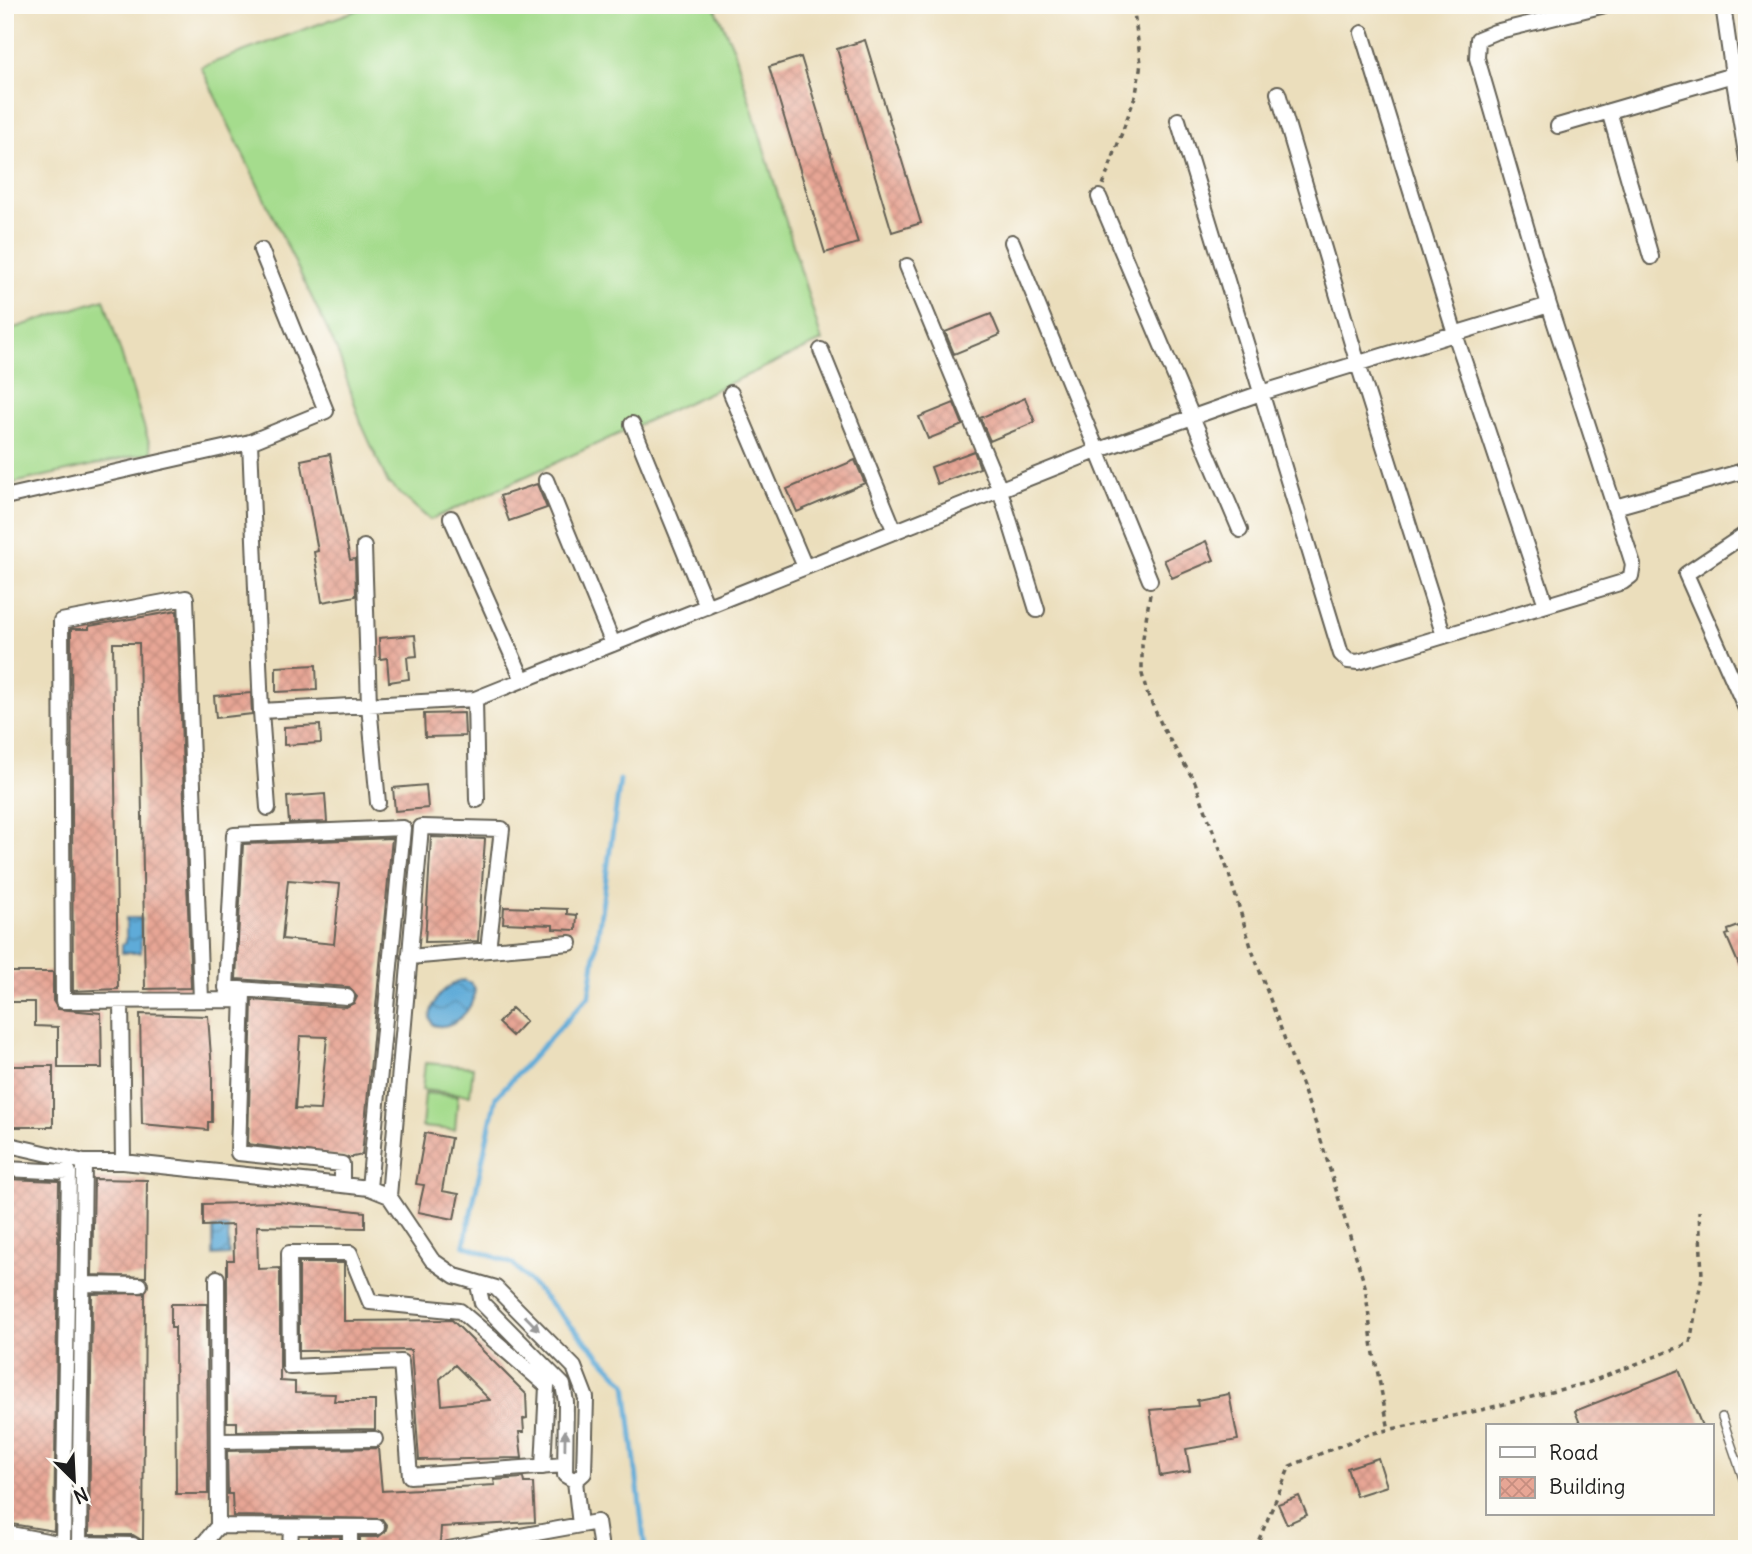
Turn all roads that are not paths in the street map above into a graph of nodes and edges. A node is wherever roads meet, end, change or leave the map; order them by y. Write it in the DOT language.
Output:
graph roads {
  1 [pos="1605,5"];
  2 [pos="1723,5"];
  3 [pos="1363,33"];
  4 [pos="1733,75"];
  5 [pos="1278,93"];
  6 [pos="1609,111"];
  7 [pos="1178,120"];
  8 [pos="1558,126"];
  9 [pos="1747,159"];
  10 [pos="1098,197"];
  11 [pos="1012,242"];
  12 [pos="261,250"];
  13 [pos="1651,257"];
  14 [pos="907,266"];
  15 [pos="1549,305"];
  16 [pos="1455,334"];
  17 [pos="821,350"];
  18 [pos="1357,364"];
  19 [pos="731,393"];
  20 [pos="1261,393"];
  21 [pos="1192,417"];
  22 [pos="632,424"];
  23 [pos="250,442"];
  24 [pos="1098,450"];
  25 [pos="1747,470"];
  26 [pos="546,481"];
  27 [pos="1000,490"];
  28 [pos="5,497"];
  29 [pos="1615,507"];
  30 [pos="451,518"];
  31 [pos="1240,530"];
  32 [pos="895,532"];
  33 [pos="1747,533"];
  34 [pos="364,547"];
  35 [pos="805,567"];
  36 [pos="1150,580"];
  37 [pos="1546,605"];
  38 [pos="707,607"];
  39 [pos="1037,610"];
  40 [pos="1444,636"];
  41 [pos="613,644"];
  42 [pos="523,680"];
  43 [pos="475,699"];
  44 [pos="369,705"];
  45 [pos="1747,711"];
  46 [pos="261,712"];
  47 [pos="477,800"];
  48 [pos="378,803"];
  49 [pos="268,808"];
  50 [pos="570,943"];
  51 [pos="488,950"];
  52 [pos="409,957"];
  53 [pos="243,995"];
  54 [pos="347,998"];
  55 [pos="201,1000"];
  56 [pos="121,1001"];
  57 [pos="5,1144"];
  58 [pos="84,1162"];
  59 [pos="123,1162"];
  60 [pos="5,1169"];
  61 [pos="342,1185"];
  62 [pos="369,1188"];
  63 [pos="389,1196"];
  64 [pos="217,1278"];
  65 [pos="82,1284"];
  66 [pos="140,1284"];
  67 [pos="478,1285"];
  68 [pos="1722,1417"];
  69 [pos="375,1439"];
  70 [pos="218,1441"];
  71 [pos="565,1465"];
  72 [pos="543,1467"];
  73 [pos="575,1481"];
  74 [pos="1747,1490"];
  75 [pos="580,1525"];
  76 [pos="218,1526"];
  77 [pos="291,1527"];
  78 [pos="349,1527"];
  79 [pos="377,1527"];
  80 [pos="5,1533"];
  81 [pos="133,1545"];
  82 [pos="199,1549"];
  83 [pos="290,1549"];
  84 [pos="350,1549"];
  85 [pos="448,1549"];
  86 [pos="601,1549"];
  1 -- 15 [label="street"];
  2 -- 4 [label="street"];
  3 -- 16 [label="street"];
  4 -- 6 [label="street"];
  4 -- 9 [label="street"];
  5 -- 18 [label="street"];
  6 -- 8 [label="street"];
  6 -- 13 [label="street"];
  7 -- 20 [label="street"];
  10 -- 21 [label="street"];
  11 -- 24 [label="street"];
  12 -- 23 [label="street"];
  14 -- 27 [label="street"];
  15 -- 16 [label="street"];
  15 -- 29 [label="street"];
  16 -- 18 [label="street"];
  16 -- 37 [label="street"];
  17 -- 32 [label="street"];
  18 -- 20 [label="street"];
  18 -- 40 [label="street"];
  19 -- 35 [label="street"];
  20 -- 21 [label="street"];
  20 -- 40 [label="street"];
  21 -- 24 [label="street"];
  21 -- 31 [label="street"];
  22 -- 38 [label="street"];
  23 -- 28 [label="street"];
  23 -- 46 [label="street"];
  24 -- 27 [label="street"];
  24 -- 36 [label="street"];
  25 -- 29 [label="street"];
  26 -- 41 [label="street"];
  27 -- 32 [label="street"];
  27 -- 39 [label="street"];
  29 -- 37 [label="street"];
  30 -- 42 [label="street"];
  32 -- 35 [label="street"];
  33 -- 45 [label="street"];
  34 -- 44 [label="street"];
  35 -- 38 [label="street"];
  37 -- 40 [label="street"];
  38 -- 41 [label="street"];
  41 -- 42 [label="street"];
  42 -- 43 [label="street"];
  43 -- 44 [label="street"];
  43 -- 47 [label="street"];
  44 -- 46 [label="street"];
  44 -- 48 [label="street"];
  46 -- 49 [label="street"];
  50 -- 51 [label="street"];
  51 -- 52 [label="street"];
  51 -- 52 [label="street"];
  52 -- 63 [label="street"];
  53 -- 54 [label="street"];
  53 -- 55 [label="street"];
  53 -- 61 [label="street"];
  53 -- 62 [label="street"];
  55 -- 56 [label="street"];
  55 -- 56 [label="street"];
  56 -- 59 [label="street"];
  57 -- 58 [label="street"];
  58 -- 59 [label="street"];
  58 -- 65 [label="street"];
  59 -- 61 [label="street"];
  60 -- 80 [label="street"];
  61 -- 62 [label="street"];
  62 -- 63 [label="street"];
  63 -- 67 [label="street"];
  64 -- 70 [label="street"];
  65 -- 66 [label="street"];
  65 -- 81 [label="street"];
  71 -- 67 [label="street, one-way"];
  67 -- 73 [label="street, one-way"];
  68 -- 74 [label="lane"];
  69 -- 70 [label="street"];
  70 -- 76 [label="street"];
  71 -- 72 [label="street"];
  71 -- 73 [label="street"];
  72 -- 72 [label="street"];
  73 -- 75 [label="street"];
  75 -- 85 [label="street"];
  75 -- 86 [label="street"];
  76 -- 77 [label="street"];
  76 -- 82 [label="street"];
  77 -- 78 [label="street"];
  77 -- 83 [label="street"];
  78 -- 79 [label="street"];
  78 -- 84 [label="street"];
}
